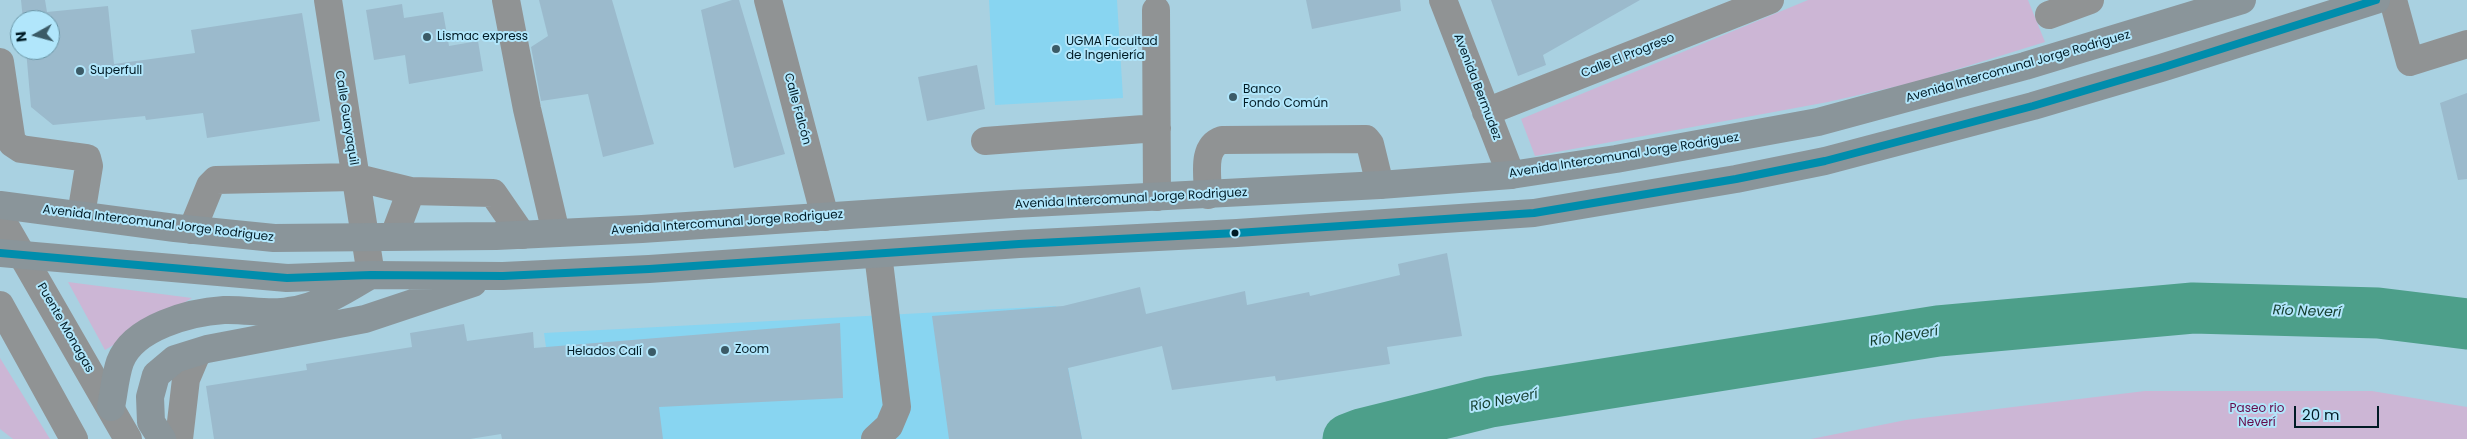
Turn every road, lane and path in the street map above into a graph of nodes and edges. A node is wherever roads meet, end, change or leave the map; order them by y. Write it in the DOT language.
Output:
graph roads {
  1 [pos="328,0"];
  2 [pos="506,0"];
  3 [pos="768,0"];
  4 [pos="1443,0"];
  5 [pos="1460,0"];
  6 [pos="1770,0"];
  7 [pos="2090,0"];
  8 [pos="2242,0"];
  9 [pos="2376,0"];
  10 [pos="2393,0"];
  11 [pos="1156,10"];
  12 [pos="2049,15"];
  13 [pos="2467,44"];
  14 [pos="0,62"];
  15 [pos="1493,109"];
  16 [pos="1157,128"];
  17 [pos="985,141"];
  18 [pos="1519,174"];
  19 [pos="354,177"];
  20 [pos="1380,185"];
  21 [pos="411,191"];
  22 [pos="1208,195"];
  23 [pos="1157,198"];
  24 [pos="0,205"];
  25 [pos="81,215"];
  26 [pos="825,217"];
  27 [pos="0,218"];
  28 [pos="192,230"];
  29 [pos="556,233"];
  30 [pos="522,235"];
  31 [pos="364,236"];
  32 [pos="394,236"];
  33 [pos="11,253"];
  34 [pos="878,254"];
  35 [pos="371,275"];
  36 [pos="497,276"];
  37 [pos="0,305"];
  38 [pos="197,352"];
  39 [pos="111,407"];
  40 [pos="74,439"];
  41 [pos="128,439"];
  42 [pos="162,439"];
  43 [pos="179,439"];
  44 [pos="875,439"];
  1 -- 19 [label="street, Calle Guayaquil"];
  2 -- 29 [label="street"];
  3 -- 26 [label="street, Calle Falcón"];
  4 -- 15 [label="street, Avenida Bermudez"];
  5 -- 15 [label="street, Avenida Bermudez"];
  6 -- 15 [label="street, Calle El Progreso"];
  7 -- 12 [label="street"];
  8 -- 18 [label="main road, Avenida Intercomunal Jorge Rodriguez"];
  9 -- 34 [label="main road"];
  10 -- 13 [label="street"];
  11 -- 16 [label="street"];
  14 -- 25 [label="street"];
  15 -- 18 [label="street, Avenida Bermudez"];
  16 -- 17 [label="street"];
  16 -- 23 [label="street"];
  18 -- 20 [label="main road, Avenida Intercomunal Jorge Rodriguez"];
  19 -- 21 [label="street"];
  19 -- 28 [label="street"];
  19 -- 31 [label="street, Calle Guayaquil"];
  20 -- 22 [label="main road, Avenida Intercomunal Jorge Rodriguez"];
  20 -- 22 [label="street"];
  21 -- 30 [label="street"];
  21 -- 32 [label="street"];
  22 -- 23 [label="main road, Avenida Intercomunal Jorge Rodriguez"];
  23 -- 26 [label="main road, Avenida Intercomunal Jorge Rodriguez"];
  24 -- 25 [label="main road, Avenida Intercomunal Jorge Rodriguez"];
  25 -- 28 [label="main road, Avenida Intercomunal Jorge Rodriguez"];
  26 -- 29 [label="main road, Avenida Intercomunal Jorge Rodriguez"];
  27 -- 33 [label="street, Puente Monagas"];
  28 -- 31 [label="main road, Avenida Intercomunal Jorge Rodriguez"];
  29 -- 30 [label="main road, Avenida Intercomunal Jorge Rodriguez"];
  30 -- 32 [label="main road, Avenida Intercomunal Jorge Rodriguez"];
  31 -- 32 [label="main road, Avenida Intercomunal Jorge Rodriguez"];
  31 -- 35 [label="street, Calle Guayaquil"];
  33 -- 35 [label="main road"];
  33 -- 39 [label="street, Puente Monagas"];
  34 -- 36 [label="main road"];
  34 -- 44 [label="street"];
  35 -- 36 [label="main road"];
  35 -- 39 [label="main road"];
  36 -- 38 [label="main road"];
  37 -- 40 [label="street"];
  38 -- 42 [label="main road"];
  38 -- 43 [label="street"];
  39 -- 41 [label="street, Puente Monagas"];
}
